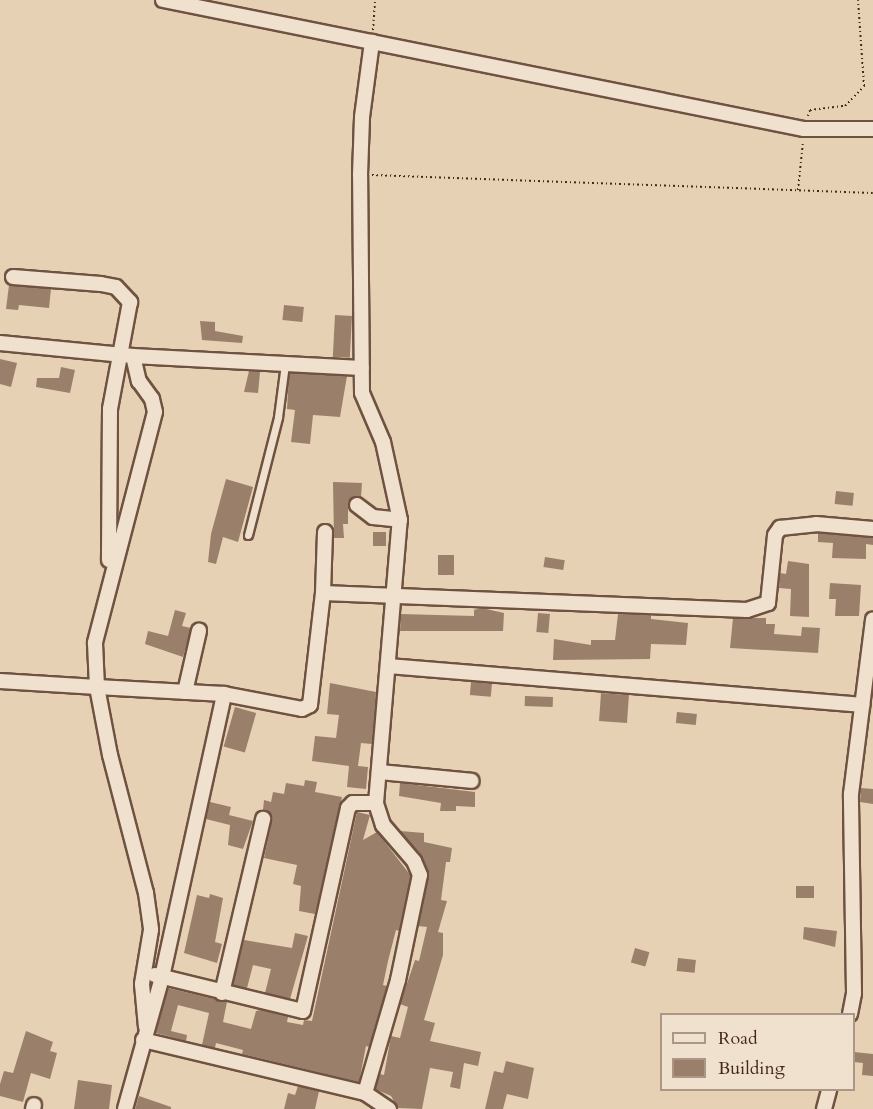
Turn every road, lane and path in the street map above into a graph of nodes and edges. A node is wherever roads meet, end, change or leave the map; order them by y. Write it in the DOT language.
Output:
graph roads {
  1 [pos="163,0"];
  2 [pos="375,0"];
  3 [pos="858,0"];
  4 [pos="372,42"];
  5 [pos="804,129"];
  6 [pos="873,129"];
  7 [pos="360,175"];
  8 [pos="798,190"];
  9 [pos="873,192"];
  10 [pos="13,278"];
  11 [pos="0,343"];
  12 [pos="127,356"];
  13 [pos="285,364"];
  14 [pos="362,368"];
  15 [pos="357,505"];
  16 [pos="400,520"];
  17 [pos="873,529"];
  18 [pos="325,532"];
  19 [pos="248,535"];
  20 [pos="109,580"];
  21 [pos="323,593"];
  22 [pos="397,594"];
  23 [pos="873,619"];
  24 [pos="200,631"];
  25 [pos="389,666"];
  26 [pos="0,681"];
  27 [pos="97,687"];
  28 [pos="185,692"];
  29 [pos="224,694"];
  30 [pos="862,705"];
  31 [pos="379,772"];
  32 [pos="472,781"];
  33 [pos="376,803"];
  34 [pos="263,819"];
  35 [pos="146,971"];
  36 [pos="162,977"];
  37 [pos="222,993"];
  38 [pos="850,1013"];
  39 [pos="145,1034"];
  40 [pos="828,1091"];
  41 [pos="365,1093"];
  42 [pos="125,1109"];
  43 [pos="390,1109"];
  44 [pos="824,1109"];
  1 -- 4 [label="street"];
  2 -- 4 [label="path"];
  3 -- 5 [label="path"];
  4 -- 5 [label="street"];
  4 -- 7 [label="street"];
  5 -- 6 [label="street"];
  5 -- 8 [label="path"];
  7 -- 8 [label="path"];
  7 -- 14 [label="street"];
  8 -- 9 [label="path"];
  10 -- 12 [label="street"];
  11 -- 12 [label="street"];
  12 -- 13 [label="street"];
  12 -- 20 [label="street"];
  12 -- 20 [label="street"];
  13 -- 14 [label="street"];
  13 -- 19 [label="lane"];
  14 -- 16 [label="street"];
  15 -- 16 [label="street"];
  16 -- 22 [label="street"];
  17 -- 22 [label="street"];
  18 -- 21 [label="street"];
  20 -- 27 [label="street"];
  21 -- 22 [label="street"];
  21 -- 29 [label="street"];
  22 -- 25 [label="street"];
  23 -- 30 [label="street"];
  24 -- 28 [label="street"];
  25 -- 30 [label="street"];
  25 -- 31 [label="street"];
  26 -- 27 [label="street"];
  27 -- 28 [label="street"];
  27 -- 35 [label="street"];
  28 -- 29 [label="street"];
  29 -- 36 [label="street"];
  30 -- 38 [label="street"];
  31 -- 32 [label="street"];
  31 -- 33 [label="street"];
  33 -- 37 [label="street"];
  33 -- 41 [label="street"];
  34 -- 37 [label="street"];
  35 -- 36 [label="street"];
  35 -- 39 [label="street"];
  36 -- 37 [label="street"];
  36 -- 39 [label="street"];
  39 -- 41 [label="street"];
  39 -- 42 [label="street"];
  40 -- 44 [label="street"];
  41 -- 43 [label="street"];
}
